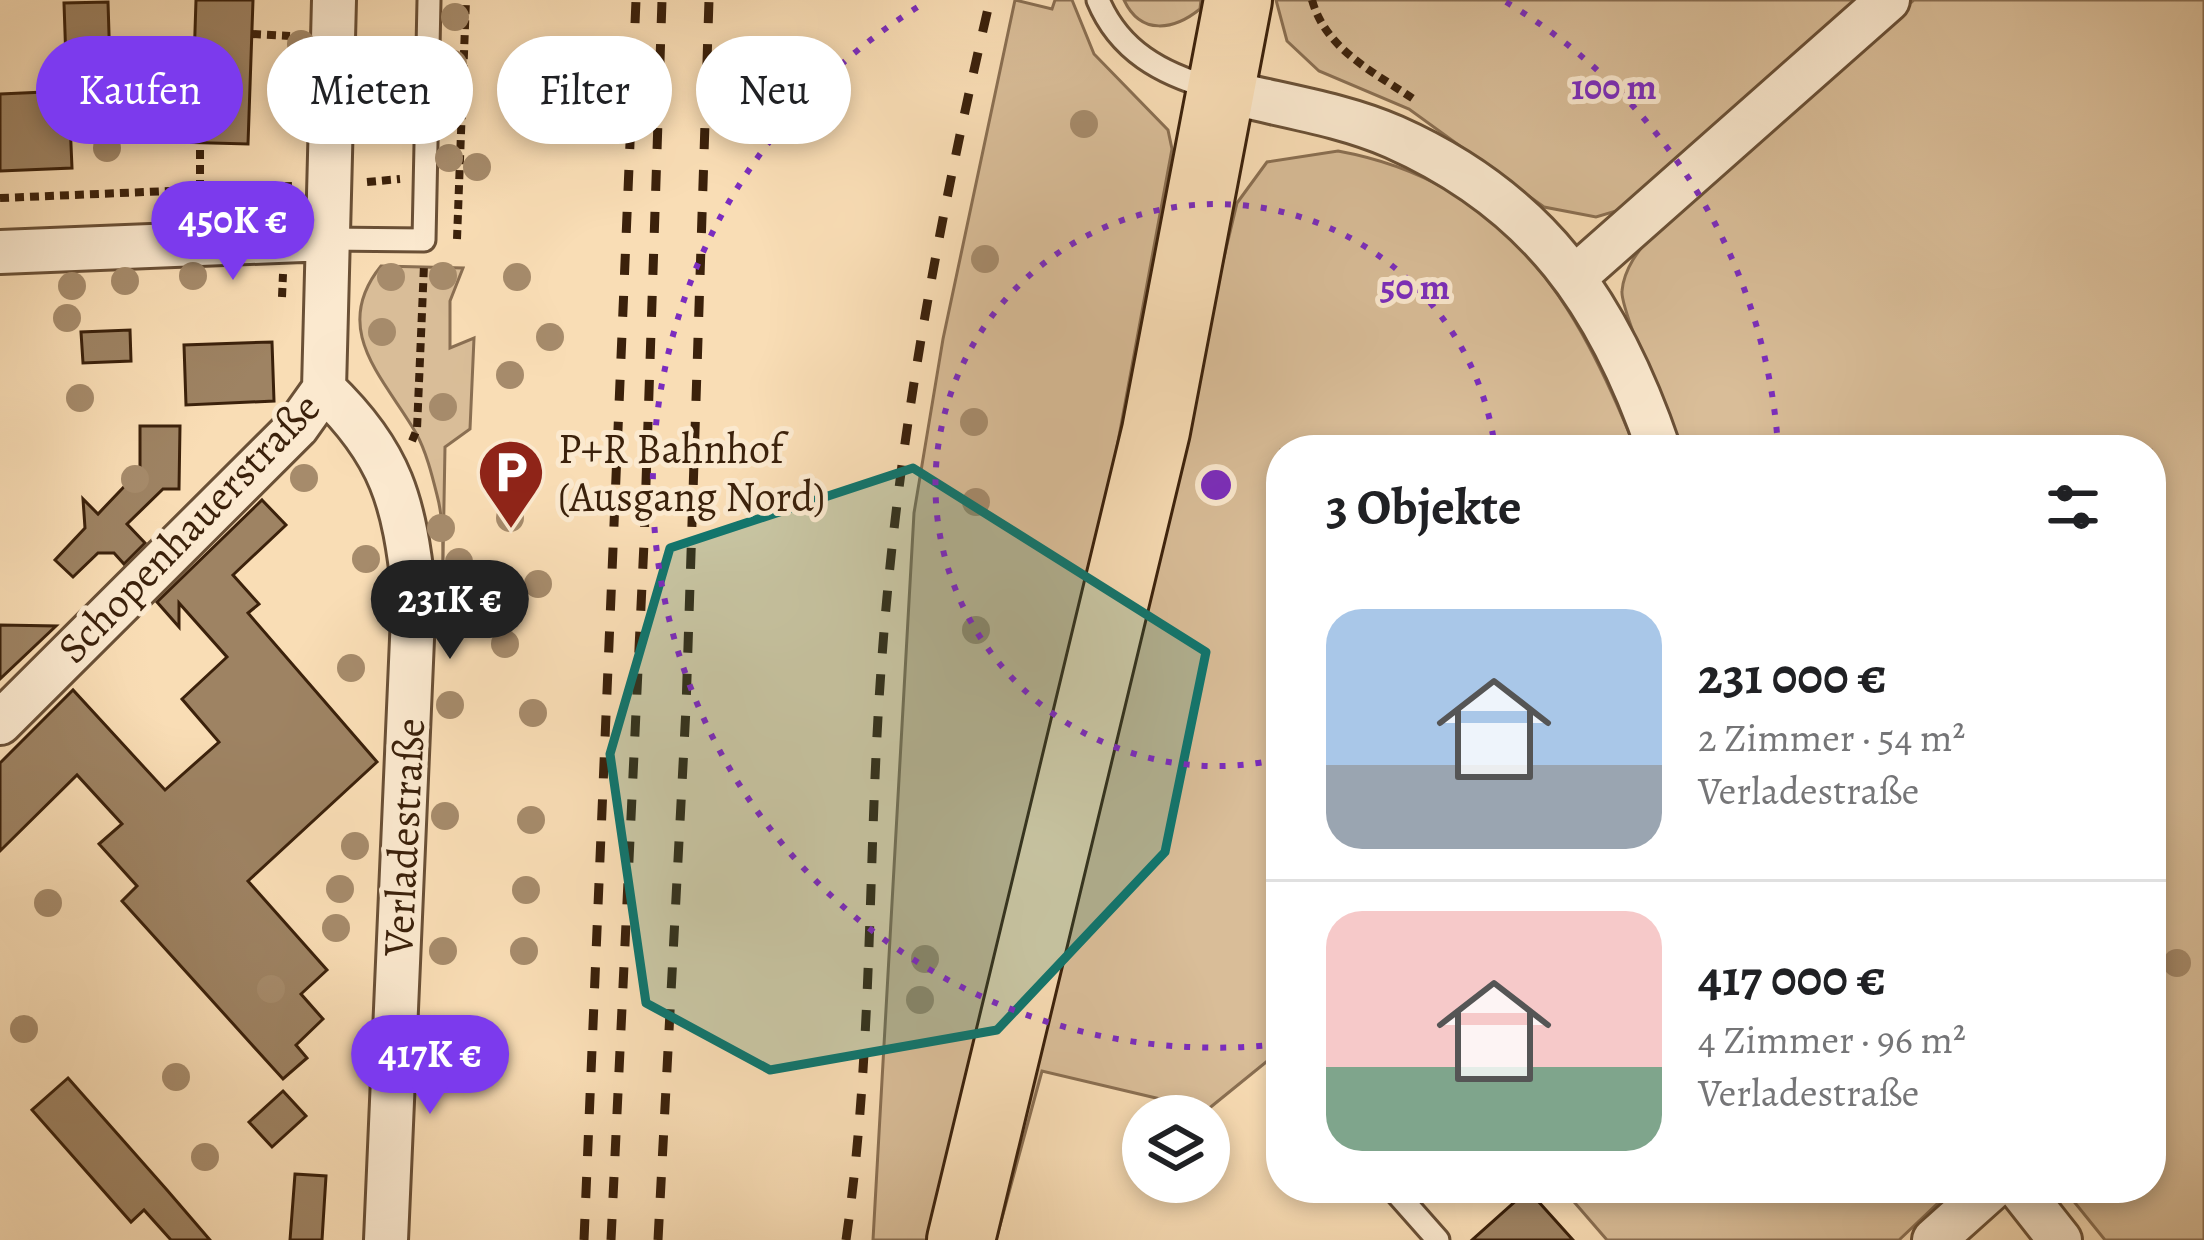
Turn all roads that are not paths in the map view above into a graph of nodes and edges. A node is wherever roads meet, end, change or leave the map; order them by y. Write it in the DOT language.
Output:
graph roads {
  1 [pos="334,0"];
  2 [pos="429,0"];
  3 [pos="1098,0"];
  4 [pos="1238,0"];
  5 [pos="1888,0"];
  6 [pos="1224,91"];
  7 [pos="327,239"];
  8 [pos="0,252"];
  9 [pos="1576,276"];
  10 [pos="324,388"];
  11 [pos="1653,435"];
  12 [pos="0,723"];
  13 [pos="1405,1203"];
  14 [pos="1975,1203"];
  15 [pos="2031,1203"];
  16 [pos="386,1240"];
  17 [pos="961,1240"];
  18 [pos="1438,1240"];
  19 [pos="1934,1240"];
  20 [pos="2060,1240"];
  1 -- 7 [label="street, Schopenhauerstraße"];
  2 -- 7 [label="lane"];
  3 -- 6 [label="lane"];
  4 -- 6 [label="main road"];
  5 -- 9 [label="street"];
  6 -- 9 [label="street"];
  6 -- 17 [label="main road"];
  7 -- 8 [label="street"];
  7 -- 10 [label="street, Schopenhauerstraße"];
  9 -- 11 [label="street"];
  10 -- 12 [label="street, Schopenhauerstraße"];
  10 -- 16 [label="street, Verladestraße"];
  13 -- 18 [label="lane"];
  14 -- 19 [label="street"];
  15 -- 20 [label="street"];
}
